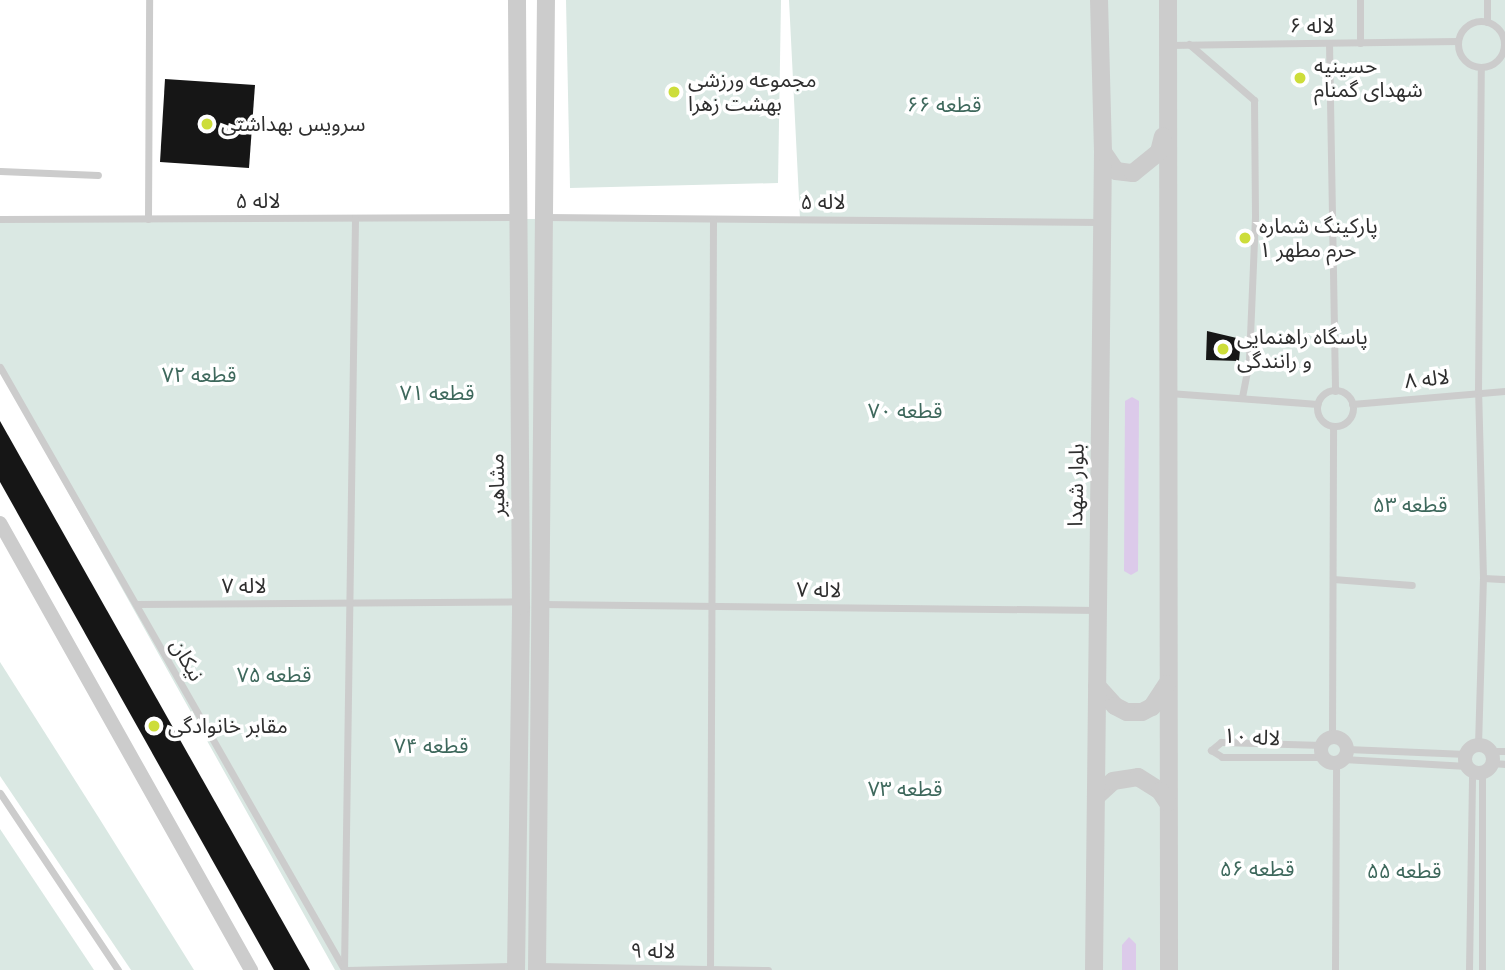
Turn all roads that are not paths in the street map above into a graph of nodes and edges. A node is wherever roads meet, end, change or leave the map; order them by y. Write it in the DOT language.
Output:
graph roads {
  1 [pos="149,0"];
  2 [pos="517,0"];
  3 [pos="546,0"];
  4 [pos="1099,0"];
  5 [pos="1168,0"];
  6 [pos="1360,0"];
  7 [pos="1487,0"];
  8 [pos="1487,22"];
  9 [pos="1458,41"];
  10 [pos="1329,43"];
  11 [pos="1360,43"];
  12 [pos="1504,43"];
  13 [pos="1189,44"];
  14 [pos="1166,45"];
  15 [pos="1481,67"];
  16 [pos="517,79"];
  17 [pos="546,79"];
  18 [pos="1166,123"];
  19 [pos="1103,152"];
  20 [pos="0,171"];
  21 [pos="98,175"];
  22 [pos="517,217"];
  23 [pos="545,217"];
  24 [pos="355,218"];
  25 [pos="0,219"];
  26 [pos="148,219"];
  27 [pos="713,219"];
  28 [pos="1102,222"];
  29 [pos="0,367"];
  30 [pos="1335,391"];
  31 [pos="1478,391"];
  32 [pos="1505,391"];
  33 [pos="1168,393"];
  34 [pos="1242,396"];
  35 [pos="1318,404"];
  36 [pos="1352,404"];
  37 [pos="1333,426"];
  38 [pos="0,523"];
  39 [pos="1483,578"];
  40 [pos="1332,579"];
  41 [pos="1505,579"];
  42 [pos="1412,585"];
  43 [pos="521,601"];
  44 [pos="352,603"];
  45 [pos="136,604"];
  46 [pos="541,604"];
  47 [pos="711,606"];
  48 [pos="1097,610"];
  49 [pos="1168,682"];
  50 [pos="1097,687"];
  51 [pos="1334,752"];
  52 [pos="1484,760"];
  53 [pos="0,793"];
  54 [pos="1096,797"];
  55 [pos="1168,803"];
  56 [pos="516,968"];
  57 [pos="537,968"];
  58 [pos="118,970"];
  59 [pos="251,970"];
  60 [pos="346,970"];
  61 [pos="710,970"];
  62 [pos="768,970"];
  63 [pos="1094,970"];
  64 [pos="1168,970"];
  65 [pos="1335,970"];
  66 [pos="1469,970"];
  67 [pos="1482,970"];
  1 -- 26 [label="lane"];
  2 -- 16 [label="street, مشاهیر"];
  3 -- 17 [label="street"];
  4 -- 19 [label="street, بلوار شهدا"];
  5 -- 14 [label="street"];
  6 -- 11 [label="lane"];
  7 -- 8 [label="lane"];
  8 -- 9 [label="lane"];
  8 -- 12 [label="lane"];
  9 -- 11 [label="lane, لاله ۶"];
  9 -- 15 [label="lane"];
  10 -- 11 [label="lane, لاله ۶"];
  10 -- 13 [label="lane, لاله ۶"];
  10 -- 30 [label="lane"];
  12 -- 15 [label="lane"];
  13 -- 14 [label="lane, لاله ۶"];
  13 -- 34 [label="lane"];
  14 -- 18 [label="street"];
  15 -- 31 [label="lane"];
  16 -- 17 [label="street"];
  16 -- 22 [label="street, مشاهیر"];
  17 -- 23 [label="street"];
  18 -- 19 [label="street"];
  18 -- 33 [label="street"];
  19 -- 28 [label="street, بلوار شهدا"];
  20 -- 21 [label="lane"];
  22 -- 24 [label="lane, لاله ۵"];
  22 -- 43 [label="street, مشاهیر"];
  23 -- 27 [label="lane, لاله ۵"];
  23 -- 46 [label="street"];
  24 -- 26 [label="lane, لاله ۵"];
  24 -- 44 [label="lane"];
  25 -- 26 [label="lane, لاله ۵"];
  27 -- 28 [label="lane, لاله ۵"];
  27 -- 47 [label="lane"];
  28 -- 48 [label="street, بلوار شهدا"];
  29 -- 45 [label="lane, نیکان"];
  30 -- 35 [label="lane"];
  30 -- 36 [label="lane"];
  31 -- 32 [label="lane, لاله ۸"];
  31 -- 36 [label="lane, لاله ۸"];
  31 -- 39 [label="lane"];
  33 -- 34 [label="lane"];
  33 -- 49 [label="street"];
  34 -- 35 [label="lane"];
  35 -- 37 [label="lane"];
  36 -- 37 [label="lane"];
  37 -- 40 [label="lane"];
  38 -- 59 [label="street"];
  39 -- 41 [label="lane"];
  39 -- 52 [label="lane"];
  40 -- 42 [label="lane"];
  40 -- 51 [label="lane"];
  43 -- 44 [label="lane, لاله ۷"];
  43 -- 56 [label="street, مشاهیر"];
  44 -- 45 [label="lane, لاله ۷"];
  44 -- 60 [label="lane"];
  45 -- 60 [label="lane, نیکان"];
  46 -- 47 [label="lane, لاله ۷"];
  46 -- 57 [label="street"];
  47 -- 48 [label="lane, لاله ۷"];
  47 -- 61 [label="lane"];
  48 -- 50 [label="street, بلوار شهدا"];
  49 -- 50 [label="street"];
  49 -- 55 [label="street"];
  50 -- 54 [label="street, بلوار شهدا"];
  51 -- 51 [label="lane, لاله ۱۰"];
  51 -- 52 [label="lane, لاله ۱۰"];
  51 -- 52 [label="lane, لاله ۱۰"];
  51 -- 65 [label="lane"];
  52 -- 66 [label="lane"];
  52 -- 67 [label="lane"];
  53 -- 58 [label="lane"];
  54 -- 55 [label="street"];
  54 -- 63 [label="street, بلوار شهدا"];
  55 -- 64 [label="street"];
  56 -- 60 [label="lane"];
  57 -- 61 [label="lane, لاله ۹"];
  61 -- 62 [label="lane, لاله ۹"];
}
